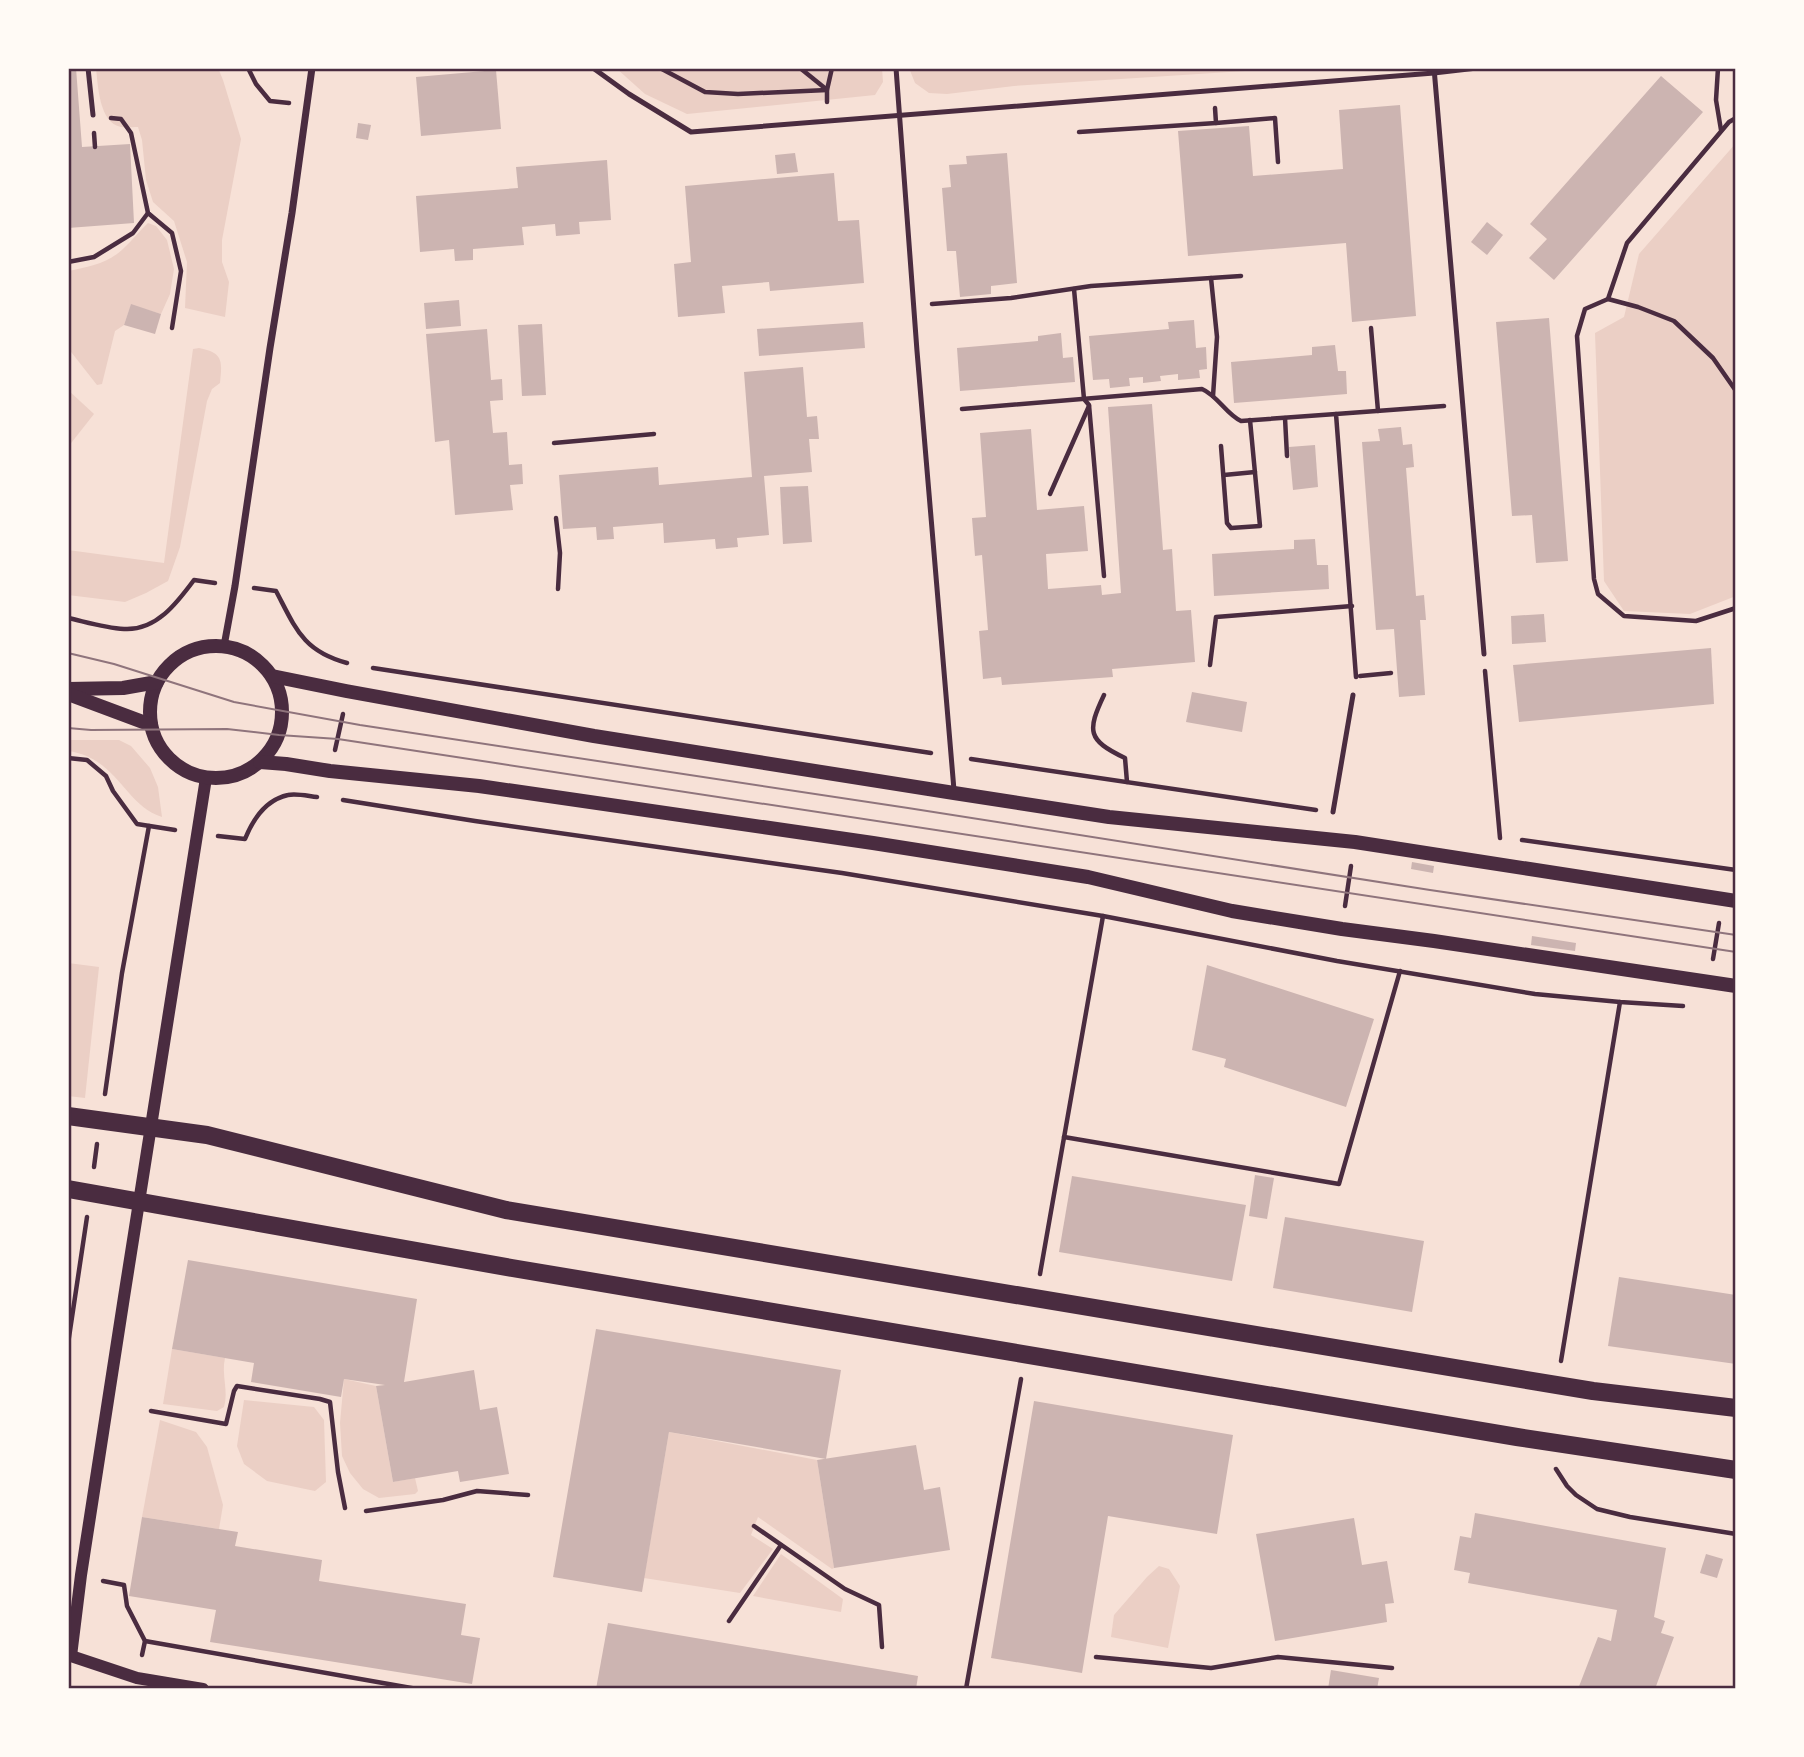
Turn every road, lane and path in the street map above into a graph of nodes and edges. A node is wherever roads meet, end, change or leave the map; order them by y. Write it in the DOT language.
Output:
graph roads {
  1 [pos="88,68"];
  2 [pos="248,68"];
  3 [pos="312,68"];
  4 [pos="593,68"];
  5 [pos="660,68"];
  6 [pos="800,68"];
  7 [pos="832,68"];
  8 [pos="896,68"];
  9 [pos="1477,68"];
  10 [pos="1718,68"];
  11 [pos="1434,71"];
  12 [pos="827,90"];
  13 [pos="1214,90"];
  14 [pos="307,105"];
  15 [pos="900,114"];
  16 [pos="93,115"];
  17 [pos="1736,117"];
  18 [pos="827,120"];
  19 [pos="1216,123"];
  20 [pos="1721,131"];
  21 [pos="1079,132"];
  22 [pos="1278,162"];
  23 [pos="148,213"];
  24 [pos="68,262"];
  25 [pos="1241,276"];
  26 [pos="1211,278"];
  27 [pos="1074,289"];
  28 [pos="1608,299"];
  29 [pos="914,306"];
  30 [pos="172,328"];
  31 [pos="1371,328"];
  32 [pos="1736,391"];
  33 [pos="1213,397"];
  34 [pos="1084,399"];
  35 [pos="1089,405"];
  36 [pos="1462,405"];
  37 [pos="962,409"];
  38 [pos="1378,411"];
  39 [pos="1336,414"];
  40 [pos="1285,418"];
  41 [pos="1250,420"];
  42 [pos="654,434"];
  43 [pos="554,443"];
  44 [pos="1222,446"];
  45 [pos="1287,456"];
  46 [pos="1255,472"];
  47 [pos="1224,475"];
  48 [pos="1050,494"];
  49 [pos="556,518"];
  50 [pos="1104,576"];
  51 [pos="235,586"];
  52 [pos="558,590"];
  53 [pos="1352,606"];
  54 [pos="1736,608"];
  55 [pos="68,618"];
  56 [pos="224,646"];
  57 [pos="1484,654"];
  58 [pos="1210,664"];
  59 [pos="352,665"];
  60 [pos="1391,673"];
  61 [pos="272,676"];
  62 [pos="1356,676"];
  63 [pos="157,682"];
  64 [pos="68,691"];
  65 [pos="346,691"];
  66 [pos="1104,695"];
  67 [pos="1353,695"];
  68 [pos="151,725"];
  69 [pos="951,756"];
  70 [pos="68,758"];
  71 [pos="260,762"];
  72 [pos="330,771"];
  73 [pos="206,778"];
  74 [pos="1128,782"];
  75 [pos="954,793"];
  76 [pos="326,797"];
  77 [pos="1333,812"];
  78 [pos="1487,836"];
  79 [pos="1500,838"];
  80 [pos="245,839"];
  81 [pos="1355,842"];
  82 [pos="1726,869"];
  83 [pos="1736,870"];
  84 [pos="1729,900"];
  85 [pos="1103,916"];
  86 [pos="1342,929"];
  87 [pos="1400,971"];
  88 [pos="122,973"];
  89 [pos="1709,982"];
  90 [pos="1736,986"];
  91 [pos="1620,1002"];
  92 [pos="68,1116"];
  93 [pos="1064,1137"];
  94 [pos="68,1189"];
  95 [pos="83,1246"];
  96 [pos="1044,1252"];
  97 [pos="1565,1338"];
  98 [pos="68,1344"];
  99 [pos="1019,1387"];
  100 [pos="1736,1408"];
  101 [pos="151,1411"];
  102 [pos="1736,1470"];
  103 [pos="527,1495"];
  104 [pos="345,1508"];
  105 [pos="366,1511"];
  106 [pos="754,1526"];
  107 [pos="782,1545"];
  108 [pos="124,1586"];
  109 [pos="729,1621"];
  110 [pos="882,1647"];
  111 [pos="70,1656"];
  112 [pos="1096,1657"];
  113 [pos="1392,1668"];
  114 [pos="203,1689"];
  115 [pos="417,1689"];
  116 [pos="966,1689"];
  1 -- 16 [label="lane"];
  2 -- 14 [label="path"];
  3 -- 14 [label="street"];
  4 -- 18 [label="lane"];
  5 -- 12 [label="path"];
  6 -- 12 [label="path"];
  7 -- 12 [label="path"];
  8 -- 15 [label="lane"];
  9 -- 11 [label="lane"];
  10 -- 20 [label="path"];
  11 -- 13 [label="lane"];
  11 -- 36 [label="lane"];
  12 -- 18 [label="path"];
  13 -- 15 [label="lane"];
  13 -- 19 [label="path"];
  14 -- 51 [label="street"];
  15 -- 18 [label="lane"];
  15 -- 29 [label="lane"];
  16 -- 23 [label="path"];
  17 -- 20 [label="path"];
  19 -- 21 [label="path"];
  19 -- 22 [label="path"];
  20 -- 28 [label="path"];
  23 -- 24 [label="path"];
  23 -- 30 [label="path"];
  25 -- 26 [label="path"];
  26 -- 27 [label="path"];
  26 -- 33 [label="path"];
  27 -- 29 [label="path"];
  27 -- 34 [label="path"];
  28 -- 32 [label="path"];
  28 -- 54 [label="path"];
  29 -- 69 [label="lane"];
  31 -- 38 [label="path"];
  33 -- 34 [label="path"];
  33 -- 41 [label="path"];
  34 -- 35 [label="path"];
  34 -- 37 [label="path"];
  35 -- 48 [label="path"];
  35 -- 50 [label="path"];
  36 -- 38 [label="path"];
  36 -- 57 [label="lane"];
  38 -- 39 [label="path"];
  39 -- 40 [label="path"];
  39 -- 53 [label="path"];
  40 -- 41 [label="path"];
  40 -- 45 [label="path"];
  41 -- 46 [label="path"];
  42 -- 43 [label="path"];
  44 -- 47 [label="path"];
  46 -- 47 [label="path"];
  46 -- 47 [label="path"];
  49 -- 52 [label="path"];
  51 -- 55 [label="path"];
  51 -- 56 [label="street"];
  51 -- 59 [label="path"];
  53 -- 58 [label="path"];
  53 -- 62 [label="path"];
  56 -- 61 [label="main road"];
  56 -- 63 [label="main road"];
  57 -- 79 [label="path"];
  59 -- 65 [label="path"];
  59 -- 69 [label="path"];
  60 -- 62 [label="path"];
  61 -- 65 [label="main road"];
  61 -- 71 [label="main road"];
  62 -- 67 [label="path"];
  63 -- 64 [label="main road"];
  63 -- 68 [label="main road"];
  64 -- 68 [label="main road"];
  65 -- 72 [label="path"];
  65 -- 75 [label="main road"];
  66 -- 74 [label="path"];
  67 -- 77 [label="lane"];
  68 -- 73 [label="main road"];
  69 -- 74 [label="path"];
  69 -- 75 [label="lane"];
  70 -- 88 [label="path"];
  71 -- 72 [label="main road"];
  71 -- 73 [label="main road"];
  72 -- 76 [label="path"];
  72 -- 86 [label="main road"];
  73 -- 111 [label="street"];
  74 -- 77 [label="path"];
  75 -- 81 [label="main road"];
  76 -- 80 [label="path"];
  76 -- 85 [label="path"];
  78 -- 79 [label="path"];
  79 -- 82 [label="path"];
  81 -- 84 [label="main road"];
  81 -- 86 [label="path"];
  82 -- 83 [label="path"];
  82 -- 84 [label="path"];
  84 -- 89 [label="path"];
  85 -- 87 [label="path"];
  85 -- 93 [label="path"];
  86 -- 89 [label="main road"];
  87 -- 91 [label="path"];
  87 -- 93 [label="path"];
  89 -- 90 [label="main road"];
  89 -- 91 [label="path"];
  91 -- 97 [label="path"];
  92 -- 100 [label="main road"];
  93 -- 96 [label="path"];
  94 -- 102 [label="main road"];
  95 -- 98 [label="path"];
  99 -- 116 [label="path"];
  101 -- 104 [label="path"];
  103 -- 105 [label="path"];
  106 -- 107 [label="path"];
  107 -- 109 [label="path"];
  107 -- 110 [label="path"];
  108 -- 115 [label="path"];
  111 -- 114 [label="street"];
  112 -- 113 [label="path"];
}
